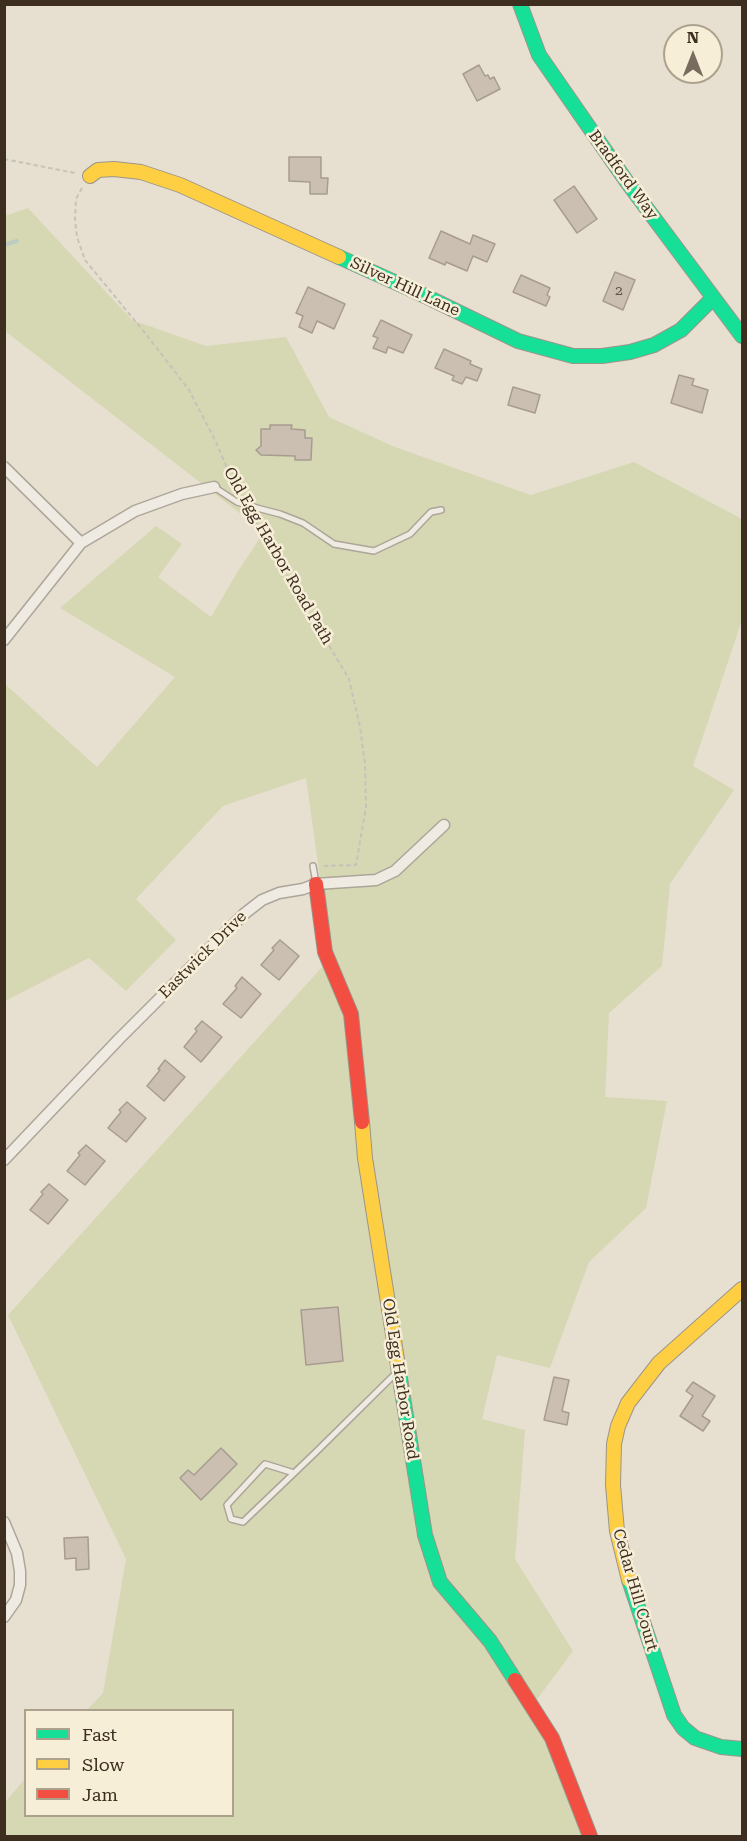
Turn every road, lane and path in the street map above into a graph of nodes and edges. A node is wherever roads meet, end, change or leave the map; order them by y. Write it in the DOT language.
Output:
graph roads {
  1 [pos="520,4"];
  2 [pos="4,159"];
  3 [pos="90,176"];
  4 [pos="713,298"];
  5 [pos="742,336"];
  6 [pos="4,467"];
  7 [pos="214,487"];
  8 [pos="244,504"];
  9 [pos="441,510"];
  10 [pos="81,543"];
  11 [pos="4,640"];
  12 [pos="444,825"];
  13 [pos="313,867"];
  14 [pos="316,884"];
  15 [pos="4,1160"];
  16 [pos="742,1289"];
  17 [pos="399,1371"];
  18 [pos="294,1473"];
  19 [pos="4,1522"];
  20 [pos="4,1617"];
  21 [pos="742,1749"];
  22 [pos="590,1836"];
  1 -- 4 [label="street, Bradford Way"];
  2 -- 3 [label="path"];
  3 -- 4 [label="street, Silver Hill Lane"];
  3 -- 8 [label="path, Old Egg Harbor Road Path"];
  4 -- 5 [label="street, Bradford Way"];
  6 -- 10 [label="street"];
  7 -- 8 [label="lane"];
  7 -- 10 [label="street"];
  8 -- 9 [label="lane"];
  8 -- 13 [label="path, Old Egg Harbor Road Path"];
  10 -- 11 [label="street"];
  12 -- 14 [label="street, Eastwick Drive"];
  13 -- 14 [label="lane"];
  14 -- 15 [label="street, Eastwick Drive"];
  14 -- 17 [label="street, Old Egg Harbor Road"];
  16 -- 21 [label="street, Cedar Hill Court"];
  17 -- 18 [label="lane"];
  17 -- 22 [label="street, Old Egg Harbor Road"];
  18 -- 18 [label="lane"];
  19 -- 20 [label="street"];
}
